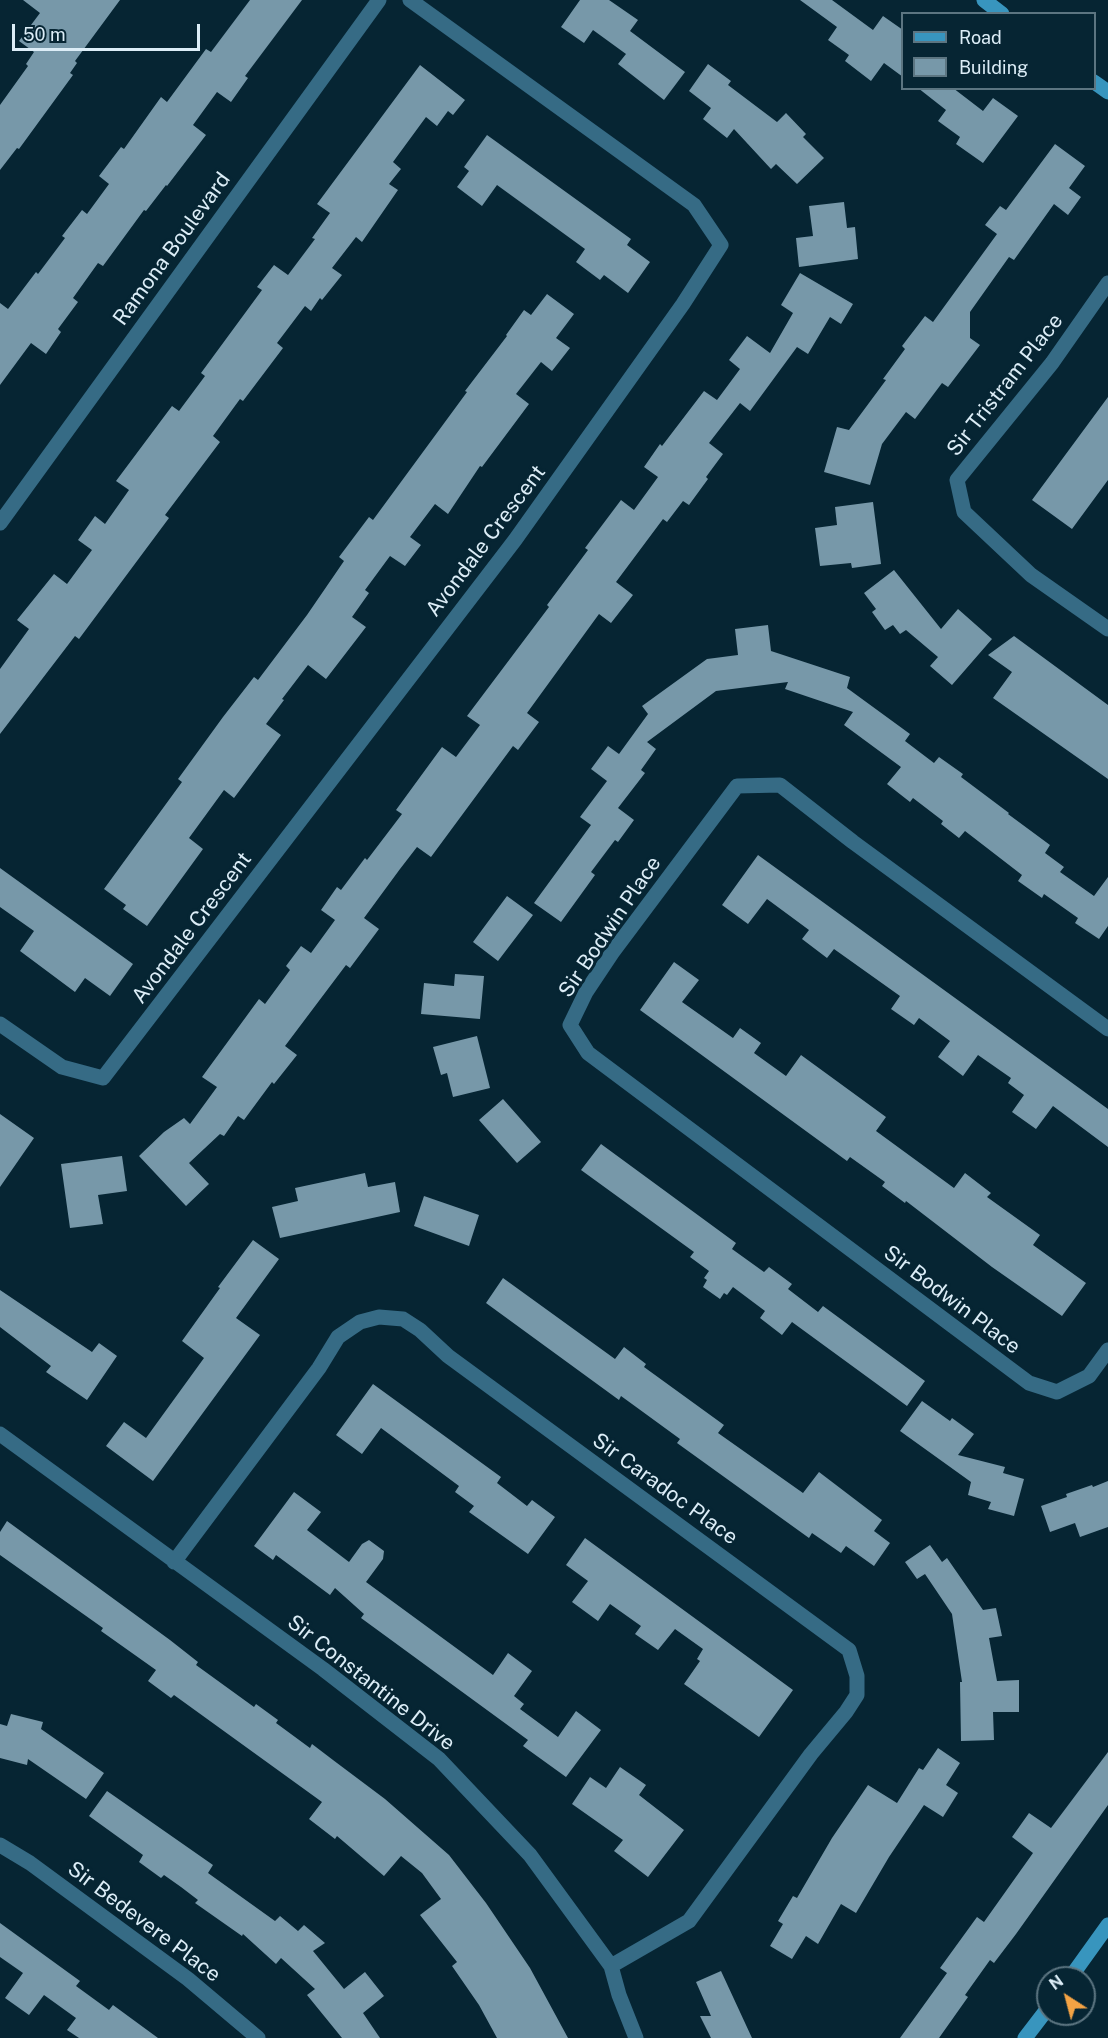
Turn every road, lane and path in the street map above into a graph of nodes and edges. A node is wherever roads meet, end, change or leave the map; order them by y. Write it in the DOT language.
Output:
graph roads {
  1 [pos="379,0"];
  2 [pos="410,0"];
  3 [pos="984,0"];
  4 [pos="999,12"];
  5 [pos="1096,83"];
  6 [pos="1108,92"];
  7 [pos="1108,283"];
  8 [pos="0,524"];
  9 [pos="1108,629"];
  10 [pos="0,1024"];
  11 [pos="1108,1029"];
  12 [pos="1108,1350"];
  13 [pos="0,1434"];
  14 [pos="174,1562"];
  15 [pos="0,1845"];
  16 [pos="1108,1925"];
  17 [pos="611,1966"];
  18 [pos="1079,1966"];
  19 [pos="1036,2024"];
  20 [pos="258,2038"];
  21 [pos="636,2038"];
  22 [pos="1025,2038"];
  1 -- 8 [label="street, Ramona Boulevard"];
  2 -- 10 [label="street, Avondale Crescent"];
  3 -- 4 [label="street"];
  5 -- 6 [label="street"];
  7 -- 9 [label="street, Sir Tristram Place"];
  11 -- 12 [label="street, Sir Bodwin Place"];
  13 -- 14 [label="street, Sir Constantine Drive"];
  14 -- 17 [label="street, Sir Constantine Drive"];
  14 -- 17 [label="street, Sir Caradoc Place"];
  15 -- 20 [label="street, Sir Bedevere Place"];
  16 -- 18 [label="street"];
  17 -- 21 [label="street, Sir Constantine Drive"];
  19 -- 22 [label="street"];
}
